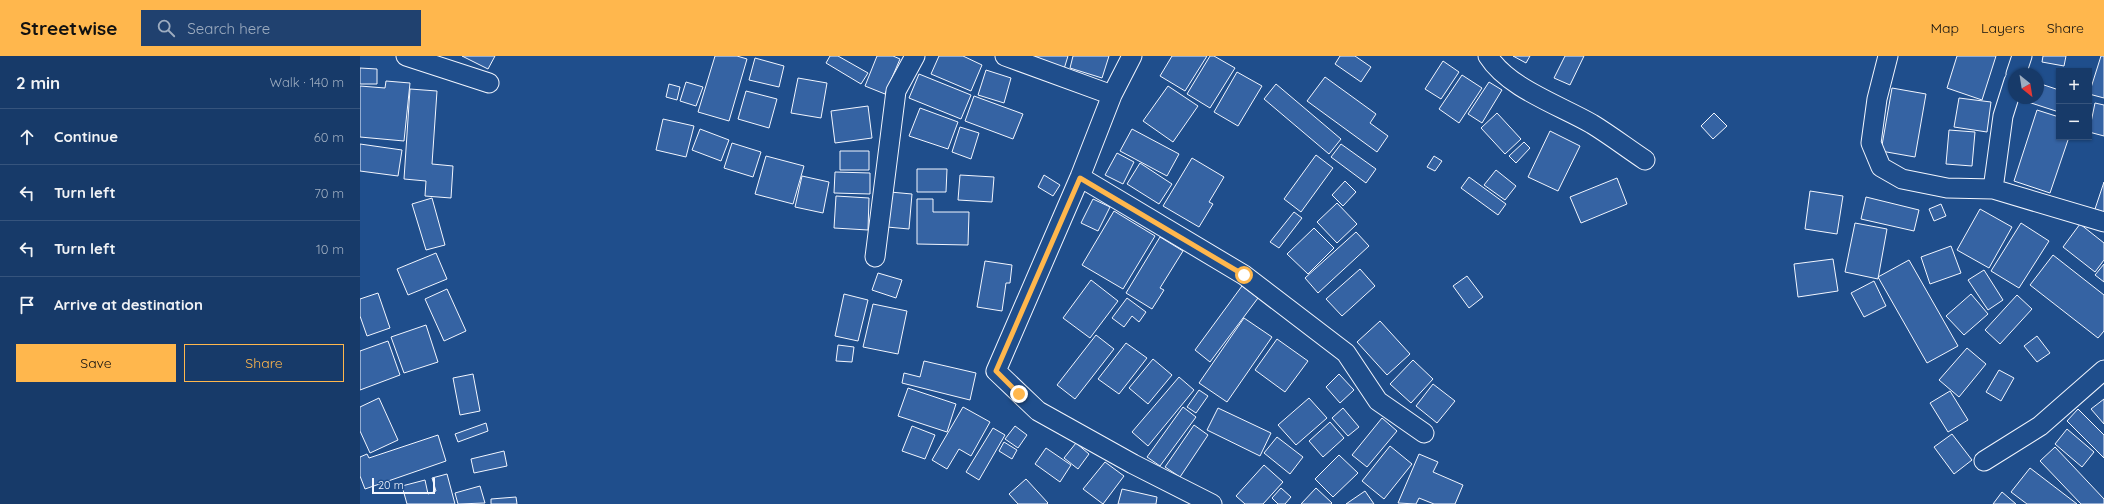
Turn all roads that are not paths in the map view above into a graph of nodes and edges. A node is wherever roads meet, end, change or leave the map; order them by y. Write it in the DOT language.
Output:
graph roads {
  1 [pos="406,56"];
  2 [pos="915,56"];
  3 [pos="1005,56"];
  4 [pos="1132,56"];
  5 [pos="1488,56"];
  6 [pos="1888,56"];
  7 [pos="2022,56"];
  8 [pos="2018,68"];
  9 [pos="489,83"];
  10 [pos="1112,95"];
  11 [pos="2008,100"];
  12 [pos="1645,160"];
  13 [pos="1080,178"];
  14 [pos="1993,189"];
  15 [pos="2104,222"];
  16 [pos="875,257"];
  17 [pos="2104,370"];
  18 [pos="1424,433"];
  19 [pos="1984,461"];
  20 [pos="1212,504"];
  1 -- 9 [label="street"];
  2 -- 16 [label="street"];
  3 -- 10 [label="street"];
  4 -- 10 [label="street"];
  5 -- 12 [label="street"];
  6 -- 14 [label="street"];
  7 -- 8 [label="street"];
  10 -- 13 [label="street"];
  11 -- 14 [label="street"];
  13 -- 18 [label="street"];
  13 -- 20 [label="street"];
  14 -- 15 [label="street"];
  17 -- 19 [label="street"];
}
